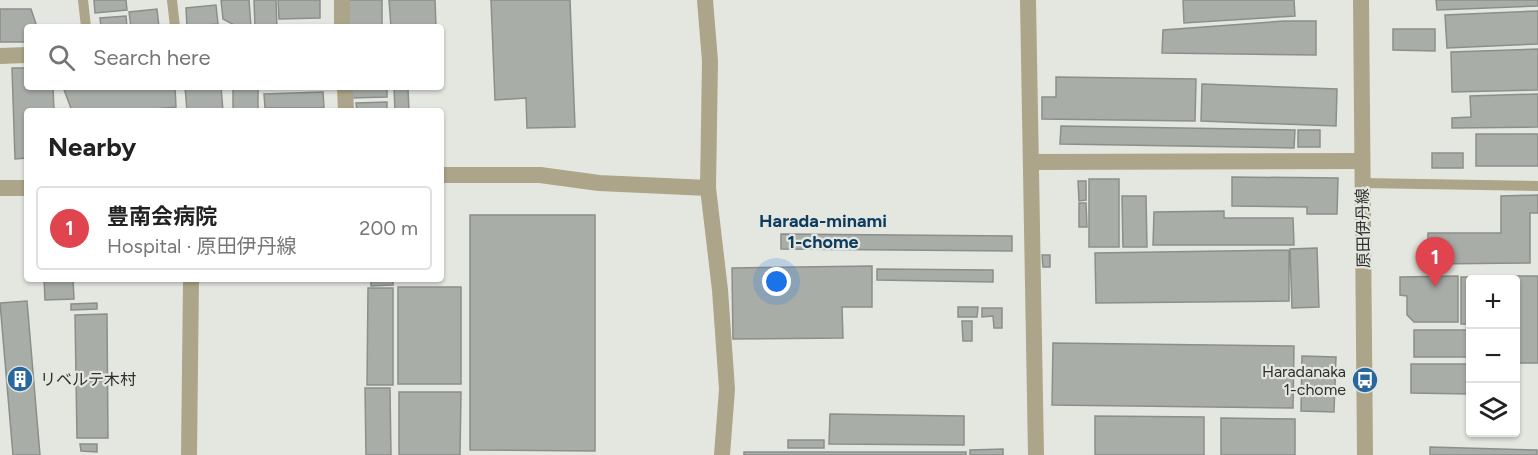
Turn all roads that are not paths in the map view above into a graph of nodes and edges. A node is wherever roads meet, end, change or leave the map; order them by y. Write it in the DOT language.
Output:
graph roads {
  1 [pos="83,0"];
  2 [pos="172,0"];
  3 [pos="342,0"];
  4 [pos="705,0"];
  5 [pos="1028,0"];
  6 [pos="1361,0"];
  7 [pos="86,24"];
  8 [pos="175,24"];
  9 [pos="342,24"];
  10 [pos="24,55"];
  11 [pos="0,56"];
  12 [pos="345,90"];
  13 [pos="346,108"];
  14 [pos="1362,161"];
  15 [pos="1031,162"];
  16 [pos="444,176"];
  17 [pos="1362,183"];
  18 [pos="1538,186"];
  19 [pos="0,188"];
  20 [pos="24,188"];
  21 [pos="708,188"];
  22 [pos="191,282"];
  23 [pos="189,455"];
  24 [pos="722,455"];
  25 [pos="1036,455"];
  26 [pos="1365,455"];
  1 -- 7 [label="lane"];
  2 -- 8 [label="lane"];
  3 -- 9 [label="street"];
  4 -- 21 [label="street"];
  5 -- 15 [label="street"];
  6 -- 14 [label="street, 原田伊丹線"];
  10 -- 11 [label="street"];
  12 -- 13 [label="street"];
  14 -- 15 [label="street"];
  14 -- 17 [label="street, 原田伊丹線"];
  15 -- 25 [label="street"];
  16 -- 21 [label="street"];
  17 -- 18 [label="lane"];
  17 -- 26 [label="street, 原田伊丹線"];
  19 -- 20 [label="street"];
  21 -- 24 [label="street"];
  22 -- 23 [label="street"];
}
